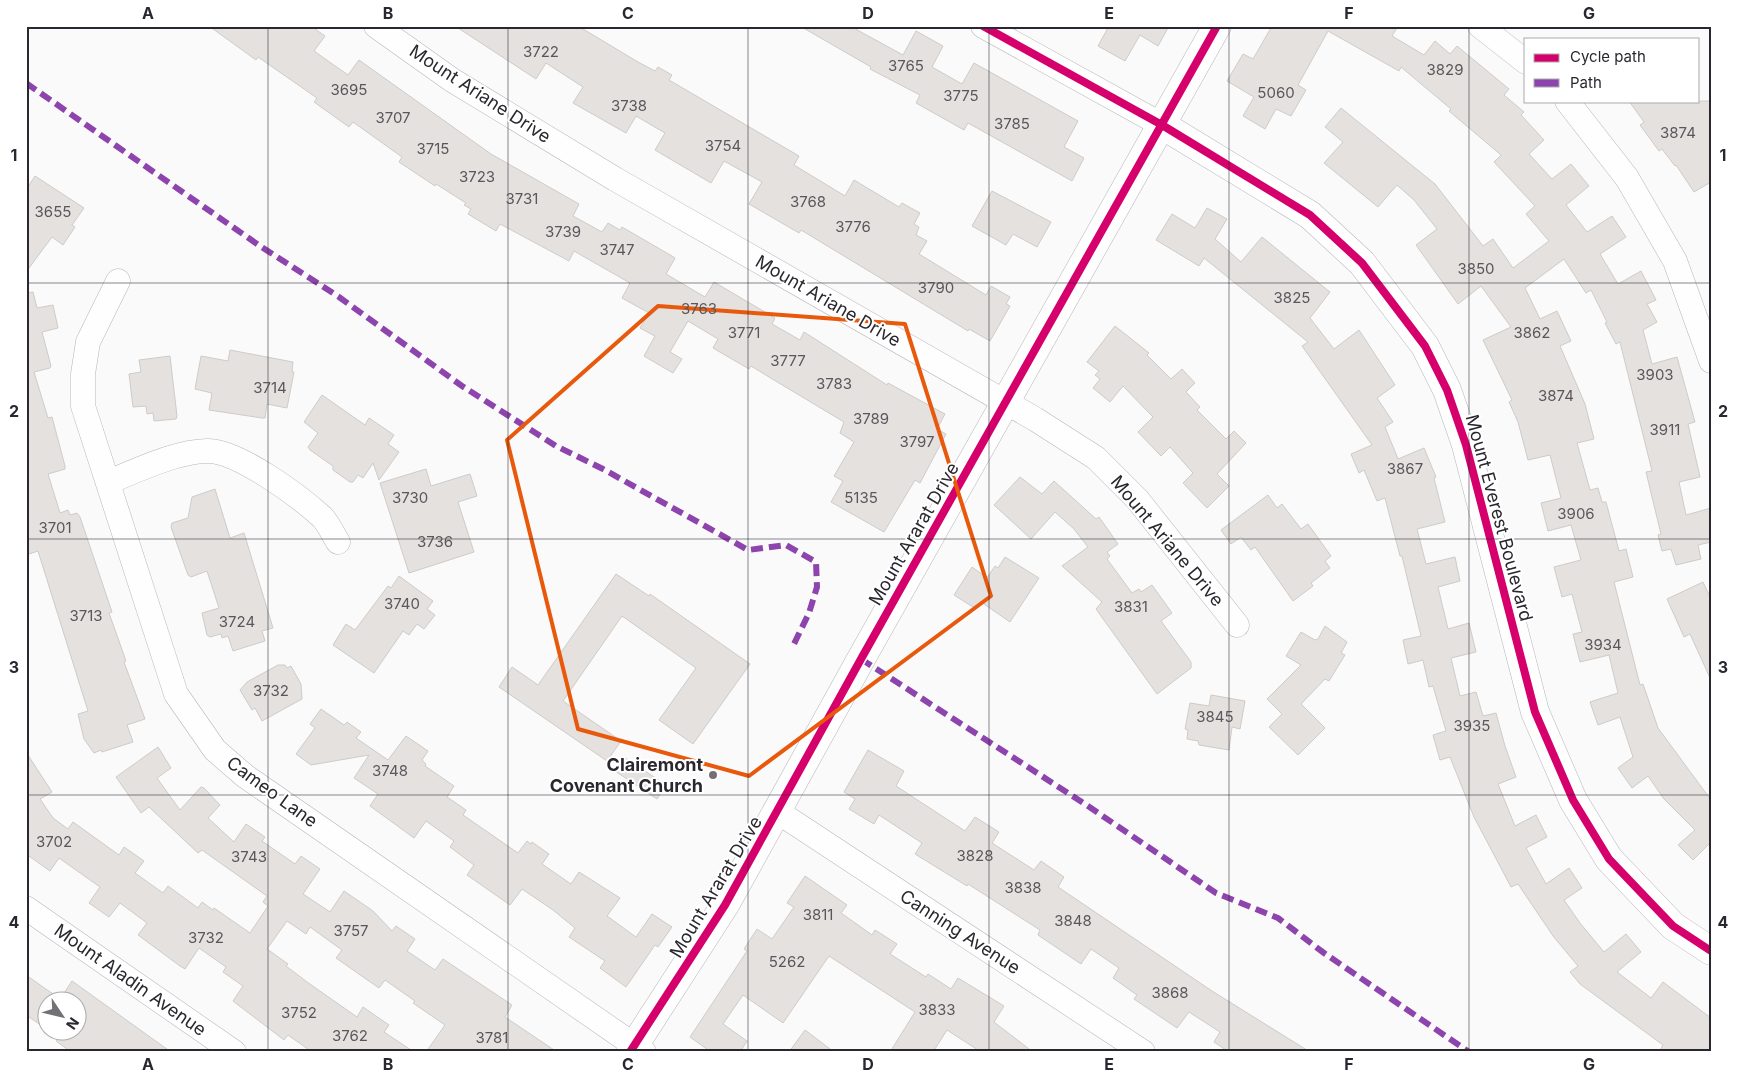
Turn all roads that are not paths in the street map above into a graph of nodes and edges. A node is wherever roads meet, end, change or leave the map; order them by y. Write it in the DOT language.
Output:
graph roads {
  1 [pos="376,26"];
  2 [pos="984,26"];
  3 [pos="1216,26"];
  4 [pos="1480,26"];
  5 [pos="1524,60"];
  6 [pos="1568,102"];
  7 [pos="1162,125"];
  8 [pos="118,281"];
  9 [pos="1711,361"];
  10 [pos="1005,404"];
  11 [pos="108,482"];
  12 [pos="338,542"];
  13 [pos="1237,625"];
  14 [pos="778,812"];
  15 [pos="26,908"];
  16 [pos="1711,951"];
  17 [pos="636,1049"];
  18 [pos="234,1052"];
  19 [pos="1143,1052"];
  1 -- 10 [label="street, Mount Ariane Drive"];
  2 -- 7 [label="street, Mount Everest Boulevard"];
  3 -- 7 [label="street, Mount Ararat Drive"];
  4 -- 5 [label="street"];
  6 -- 9 [label="street"];
  7 -- 10 [label="street, Mount Ararat Drive"];
  7 -- 16 [label="street, Mount Everest Boulevard"];
  8 -- 11 [label="street, Cameo Lane"];
  10 -- 13 [label="street, Mount Ariane Drive"];
  10 -- 14 [label="street, Mount Ararat Drive"];
  11 -- 12 [label="street"];
  11 -- 17 [label="street, Cameo Lane"];
  14 -- 17 [label="street, Mount Ararat Drive"];
  14 -- 19 [label="street, Canning Avenue"];
  15 -- 18 [label="street, Mount Aladin Avenue"];
}
